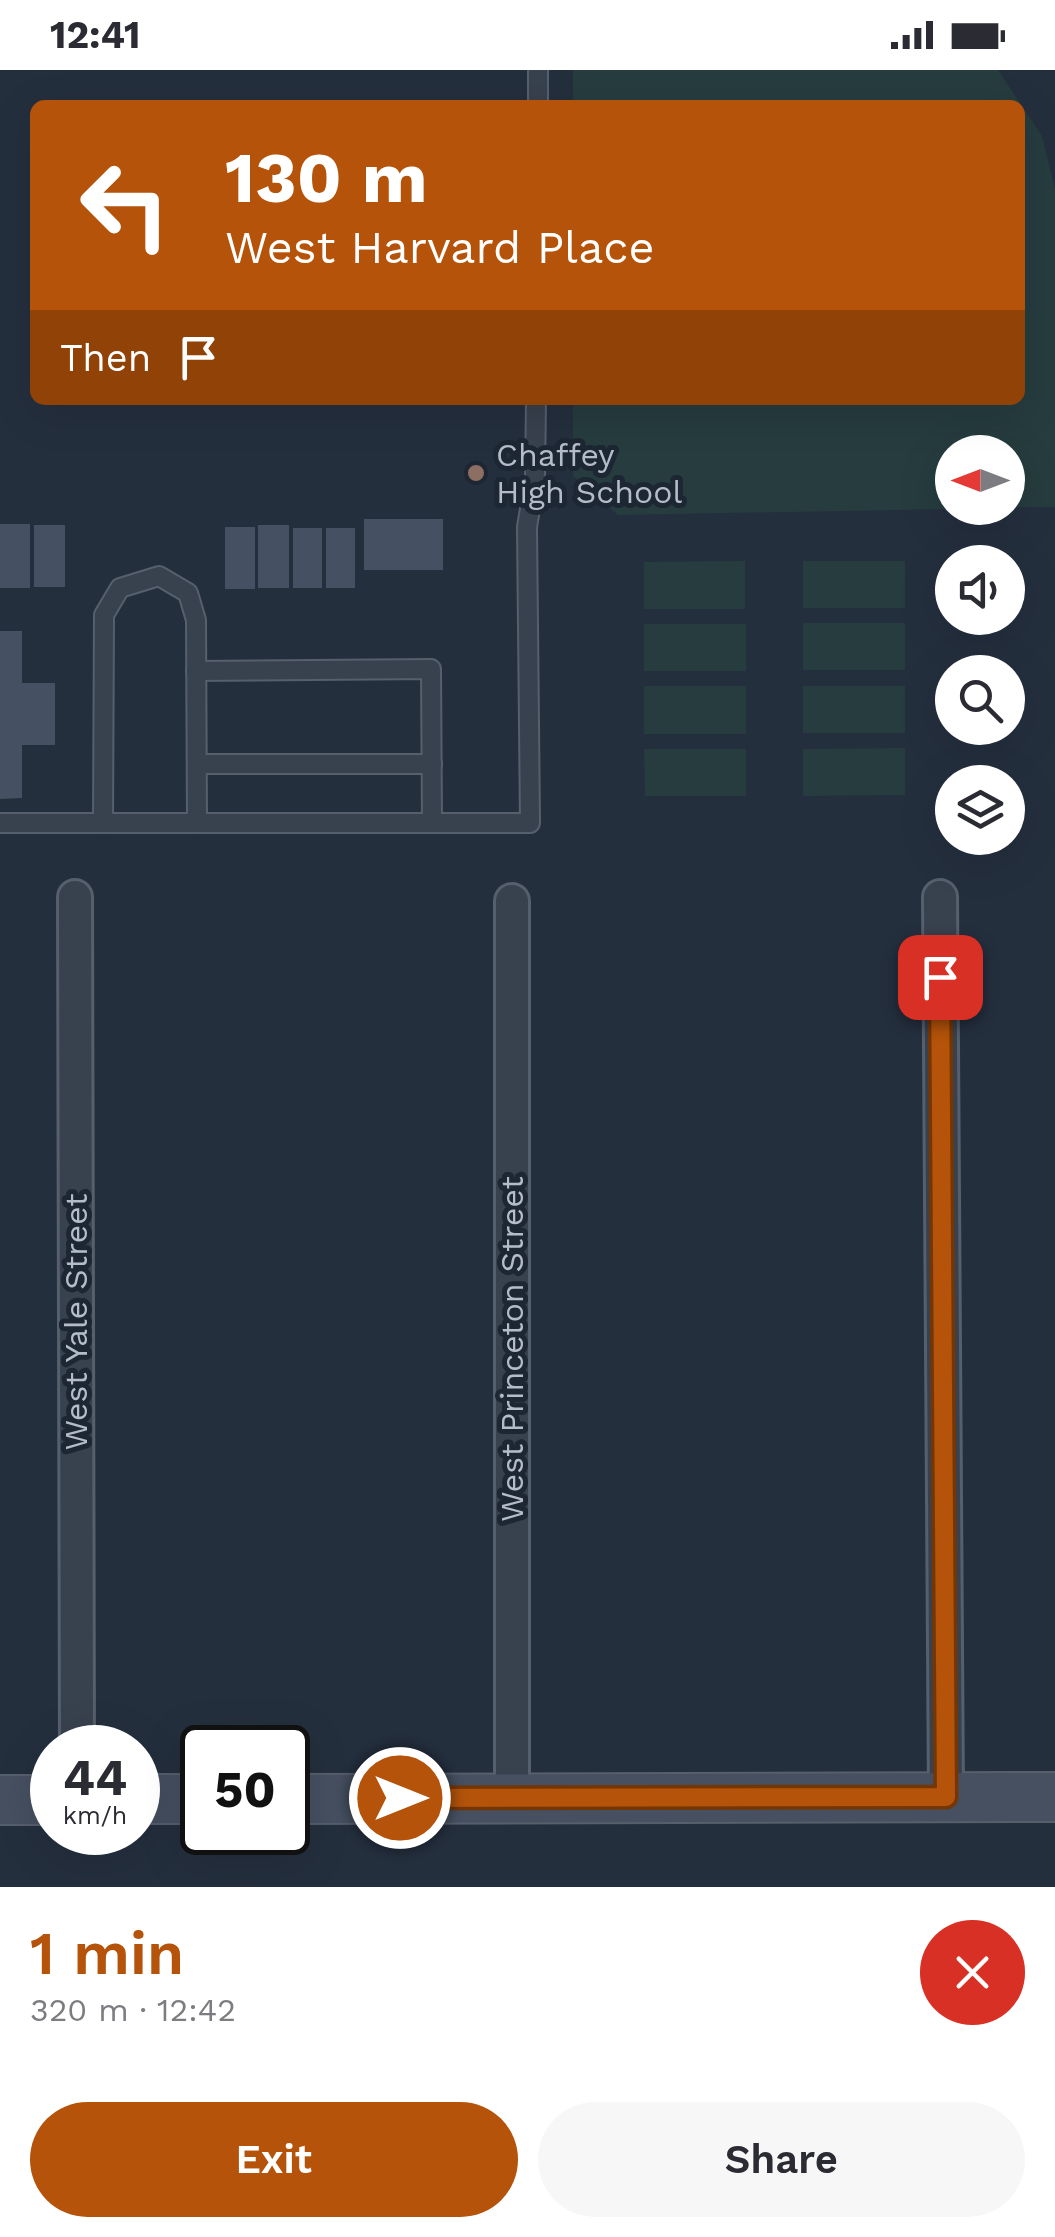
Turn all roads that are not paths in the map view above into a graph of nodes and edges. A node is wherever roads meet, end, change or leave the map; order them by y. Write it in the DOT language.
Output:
graph roads {
  1 [pos="538,70"];
  2 [pos="538,100"];
  3 [pos="536,405"];
  4 [pos="196,671"];
  5 [pos="196,764"];
  6 [pos="432,764"];
  7 [pos="432,822"];
  8 [pos="0,823"];
  9 [pos="103,823"];
  10 [pos="196,823"];
  11 [pos="75,898"];
  12 [pos="940,898"];
  13 [pos="512,902"];
  14 [pos="77,1725"];
  15 [pos="946,1797"];
  16 [pos="1055,1797"];
  17 [pos="310,1798"];
  18 [pos="512,1798"];
  19 [pos="0,1800"];
  20 [pos="30,1800"];
  1 -- 2 [label="lane"];
  3 -- 7 [label="lane"];
  4 -- 5 [label="lane"];
  4 -- 6 [label="lane"];
  4 -- 9 [label="lane"];
  5 -- 6 [label="lane"];
  5 -- 10 [label="lane"];
  6 -- 7 [label="lane"];
  7 -- 10 [label="lane"];
  8 -- 9 [label="lane"];
  9 -- 10 [label="lane"];
  11 -- 14 [label="street, West Yale Street"];
  12 -- 15 [label="street"];
  13 -- 18 [label="street, West Princeton Street"];
  15 -- 16 [label="main road"];
  15 -- 18 [label="main road"];
  17 -- 18 [label="main road"];
  19 -- 20 [label="main road"];
}
